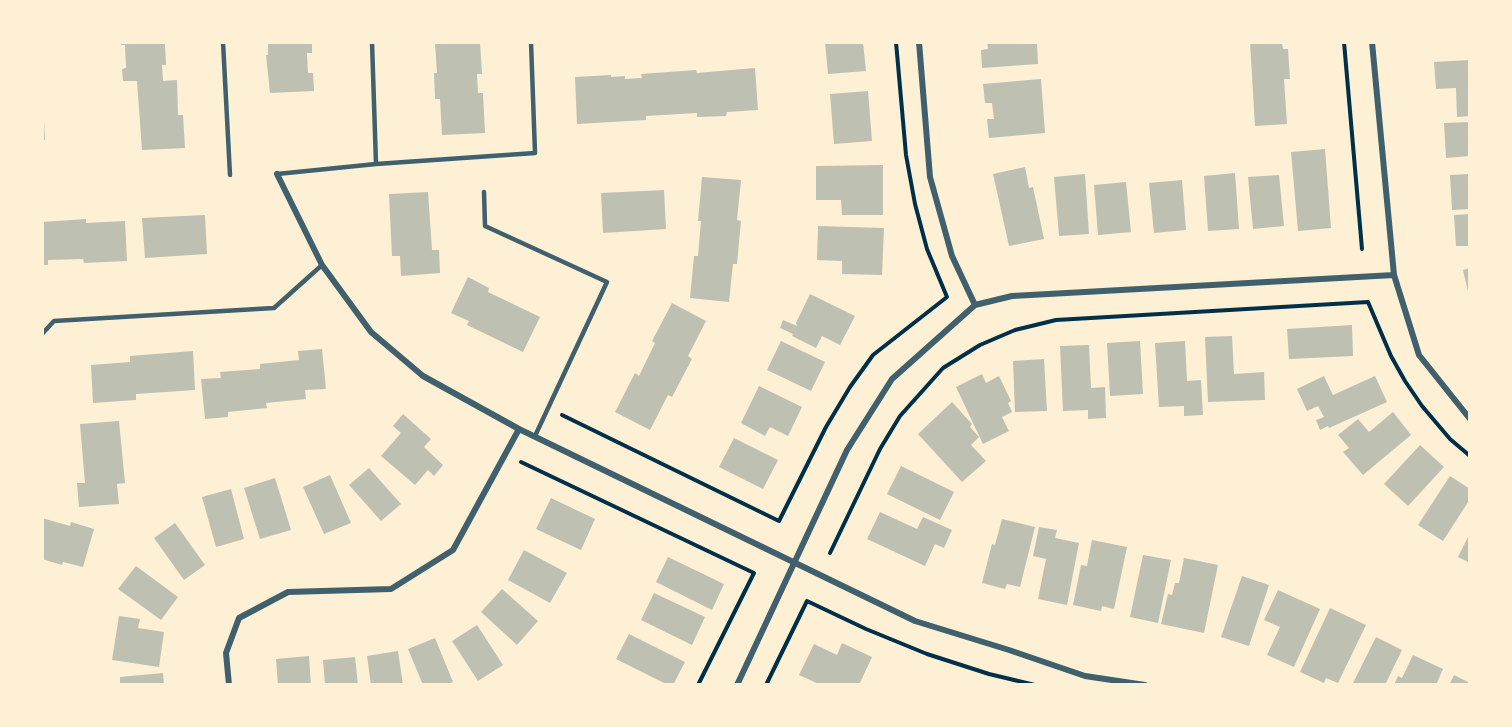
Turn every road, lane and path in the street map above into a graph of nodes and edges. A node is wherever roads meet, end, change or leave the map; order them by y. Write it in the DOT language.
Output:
graph roads {
  1 [pos="223,42"];
  2 [pos="372,42"];
  3 [pos="531,42"];
  4 [pos="896,42"];
  5 [pos="919,42"];
  6 [pos="1344,42"];
  7 [pos="1372,42"];
  8 [pos="376,164"];
  9 [pos="277,174"];
  10 [pos="230,176"];
  11 [pos="484,192"];
  12 [pos="1362,249"];
  13 [pos="322,265"];
  14 [pos="1394,275"];
  15 [pos="975,305"];
  16 [pos="42,334"];
  17 [pos="562,415"];
  18 [pos="1470,419"];
  19 [pos="519,429"];
  20 [pos="535,436"];
  21 [pos="1470,456"];
  22 [pos="521,462"];
  23 [pos="830,553"];
  24 [pos="794,563"];
  25 [pos="1085,676"];
  26 [pos="228,685"];
  27 [pos="698,685"];
  28 [pos="737,685"];
  29 [pos="766,685"];
  30 [pos="1035,685"];
  31 [pos="1083,685"];
  32 [pos="1145,685"];
  1 -- 10 [label="lane"];
  2 -- 8 [label="lane"];
  3 -- 8 [label="lane"];
  4 -- 17 [label="path"];
  5 -- 15 [label="street"];
  6 -- 12 [label="path"];
  7 -- 14 [label="street"];
  8 -- 9 [label="lane"];
  9 -- 13 [label="street"];
  11 -- 20 [label="lane"];
  13 -- 16 [label="lane"];
  13 -- 19 [label="street"];
  14 -- 15 [label="street"];
  14 -- 18 [label="street"];
  15 -- 24 [label="street"];
  19 -- 20 [label="street"];
  19 -- 26 [label="street"];
  20 -- 24 [label="street"];
  21 -- 23 [label="path"];
  22 -- 27 [label="path"];
  24 -- 25 [label="street"];
  24 -- 28 [label="street"];
  25 -- 31 [label="street"];
  25 -- 32 [label="street"];
  29 -- 30 [label="path"];
}
